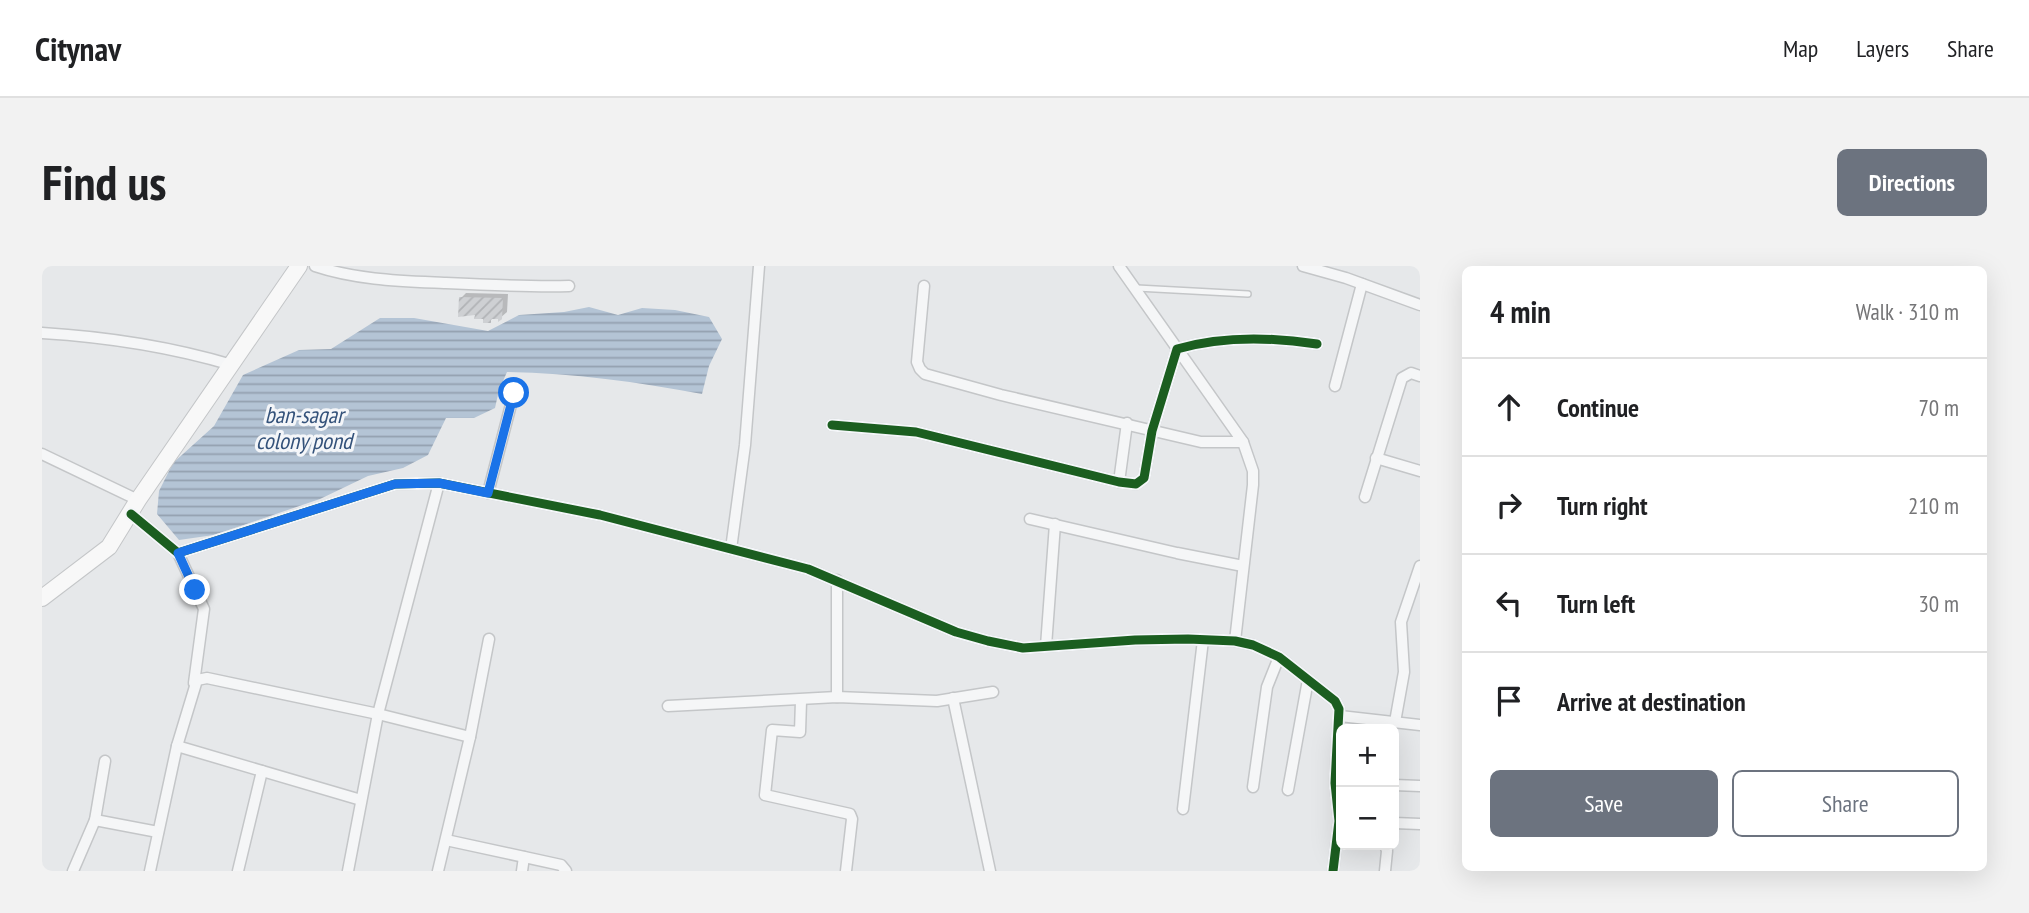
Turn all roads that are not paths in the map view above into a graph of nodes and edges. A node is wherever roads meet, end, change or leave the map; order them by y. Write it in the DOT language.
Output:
graph roads {
  1 [pos="299,266"];
  2 [pos="316,266"];
  3 [pos="759,266"];
  4 [pos="1119,266"];
  5 [pos="1303,266"];
  6 [pos="1347,272"];
  7 [pos="1362,284"];
  8 [pos="569,286"];
  9 [pos="924,286"];
  10 [pos="1134,288"];
  11 [pos="1248,293"];
  12 [pos="1420,305"];
  13 [pos="42,334"];
  14 [pos="1317,344"];
  15 [pos="1177,349"];
  16 [pos="232,365"];
  17 [pos="1420,376"];
  18 [pos="1335,386"];
  19 [pos="514,393"];
  20 [pos="1127,423"];
  21 [pos="832,425"];
  22 [pos="1152,431"];
  23 [pos="1243,442"];
  24 [pos="42,454"];
  25 [pos="1376,458"];
  26 [pos="1420,471"];
  27 [pos="1119,482"];
  28 [pos="439,483"];
  29 [pos="488,493"];
  30 [pos="1365,497"];
  31 [pos="134,507"];
  32 [pos="1030,519"];
  33 [pos="1055,524"];
  34 [pos="731,549"];
  35 [pos="178,553"];
  36 [pos="1243,566"];
  37 [pos="1420,566"];
  38 [pos="837,580"];
  39 [pos="42,598"];
  40 [pos="489,639"];
  41 [pos="1203,640"];
  42 [pos="1234,640"];
  43 [pos="1046,646"];
  44 [pos="1279,657"];
  45 [pos="1308,680"];
  46 [pos="194,683"];
  47 [pos="993,692"];
  48 [pos="837,697"];
  49 [pos="953,698"];
  50 [pos="801,701"];
  51 [pos="668,706"];
  52 [pos="378,714"];
  53 [pos="1340,716"];
  54 [pos="1395,722"];
  55 [pos="1340,724"];
  56 [pos="1420,725"];
  57 [pos="470,737"];
  58 [pos="177,746"];
  59 [pos="105,761"];
  60 [pos="262,771"];
  61 [pos="1399,785"];
  62 [pos="1420,786"];
  63 [pos="1253,787"];
  64 [pos="1288,790"];
  65 [pos="361,800"];
  66 [pos="1183,808"];
  67 [pos="95,820"];
  68 [pos="1399,822"];
  69 [pos="1420,824"];
  70 [pos="158,832"];
  71 [pos="446,839"];
  72 [pos="1336,846"];
  73 [pos="1385,850"];
  74 [pos="524,857"];
  75 [pos="73,871"];
  76 [pos="150,871"];
  77 [pos="238,871"];
  78 [pos="348,871"];
  79 [pos="438,871"];
  80 [pos="522,871"];
  81 [pos="566,871"];
  82 [pos="846,871"];
  83 [pos="990,871"];
  84 [pos="1333,871"];
  85 [pos="1385,871"];
  1 -- 16 [label="main road"];
  2 -- 8 [label="street"];
  3 -- 34 [label="street"];
  4 -- 10 [label="street"];
  5 -- 6 [label="street"];
  6 -- 7 [label="street"];
  7 -- 12 [label="street"];
  7 -- 18 [label="street"];
  9 -- 20 [label="street"];
  10 -- 11 [label="lane"];
  10 -- 15 [label="street"];
  13 -- 16 [label="street"];
  14 -- 15 [label="street"];
  15 -- 22 [label="street"];
  15 -- 23 [label="street"];
  16 -- 31 [label="main road"];
  17 -- 25 [label="street"];
  19 -- 29 [label="street"];
  20 -- 22 [label="street"];
  20 -- 27 [label="street"];
  21 -- 27 [label="street"];
  22 -- 23 [label="street"];
  22 -- 27 [label="street"];
  23 -- 36 [label="street"];
  24 -- 31 [label="street"];
  25 -- 26 [label="street"];
  25 -- 30 [label="street"];
  28 -- 29 [label="street"];
  28 -- 35 [label="street"];
  28 -- 52 [label="street"];
  29 -- 34 [label="street"];
  31 -- 35 [label="street"];
  31 -- 39 [label="main road"];
  32 -- 33 [label="street"];
  33 -- 36 [label="street"];
  33 -- 43 [label="street"];
  34 -- 38 [label="street"];
  35 -- 46 [label="street"];
  36 -- 42 [label="street"];
  37 -- 54 [label="street"];
  38 -- 43 [label="street"];
  38 -- 48 [label="street"];
  40 -- 57 [label="street"];
  41 -- 42 [label="street"];
  41 -- 43 [label="street"];
  41 -- 66 [label="street"];
  42 -- 44 [label="street"];
  44 -- 45 [label="street"];
  44 -- 63 [label="street"];
  45 -- 53 [label="street"];
  45 -- 64 [label="street"];
  46 -- 52 [label="street"];
  46 -- 58 [label="street"];
  47 -- 49 [label="street"];
  48 -- 49 [label="street"];
  48 -- 50 [label="street"];
  49 -- 83 [label="street"];
  50 -- 51 [label="street"];
  50 -- 82 [label="street"];
  52 -- 57 [label="street"];
  52 -- 65 [label="street"];
  53 -- 54 [label="street"];
  53 -- 55 [label="street"];
  54 -- 56 [label="street"];
  57 -- 71 [label="street"];
  58 -- 60 [label="street"];
  58 -- 70 [label="street"];
  59 -- 67 [label="street"];
  60 -- 65 [label="street"];
  60 -- 77 [label="street"];
  61 -- 62 [label="street"];
  65 -- 78 [label="street"];
  67 -- 70 [label="street"];
  67 -- 75 [label="street"];
  68 -- 69 [label="street"];
  70 -- 76 [label="street"];
  71 -- 74 [label="street"];
  71 -- 79 [label="street"];
  72 -- 84 [label="street"];
  73 -- 85 [label="street"];
  74 -- 80 [label="street"];
  74 -- 81 [label="street"];
}
